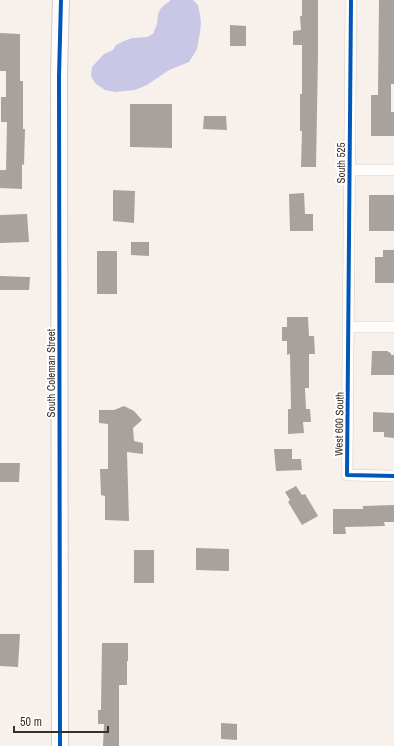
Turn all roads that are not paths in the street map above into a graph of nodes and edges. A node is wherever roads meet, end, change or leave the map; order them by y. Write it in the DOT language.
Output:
graph roads {
  1 [pos="61,0"];
  2 [pos="351,0"];
  3 [pos="350,170"];
  4 [pos="394,170"];
  5 [pos="348,327"];
  6 [pos="394,327"];
  7 [pos="394,476"];
  8 [pos="60,746"];
  1 -- 8 [label="street, South Coleman Street"];
  2 -- 3 [label="street, South 525"];
  3 -- 4 [label="street"];
  3 -- 5 [label="street, South 525"];
  5 -- 6 [label="street"];
  5 -- 7 [label="street, West 600 South"];
}
